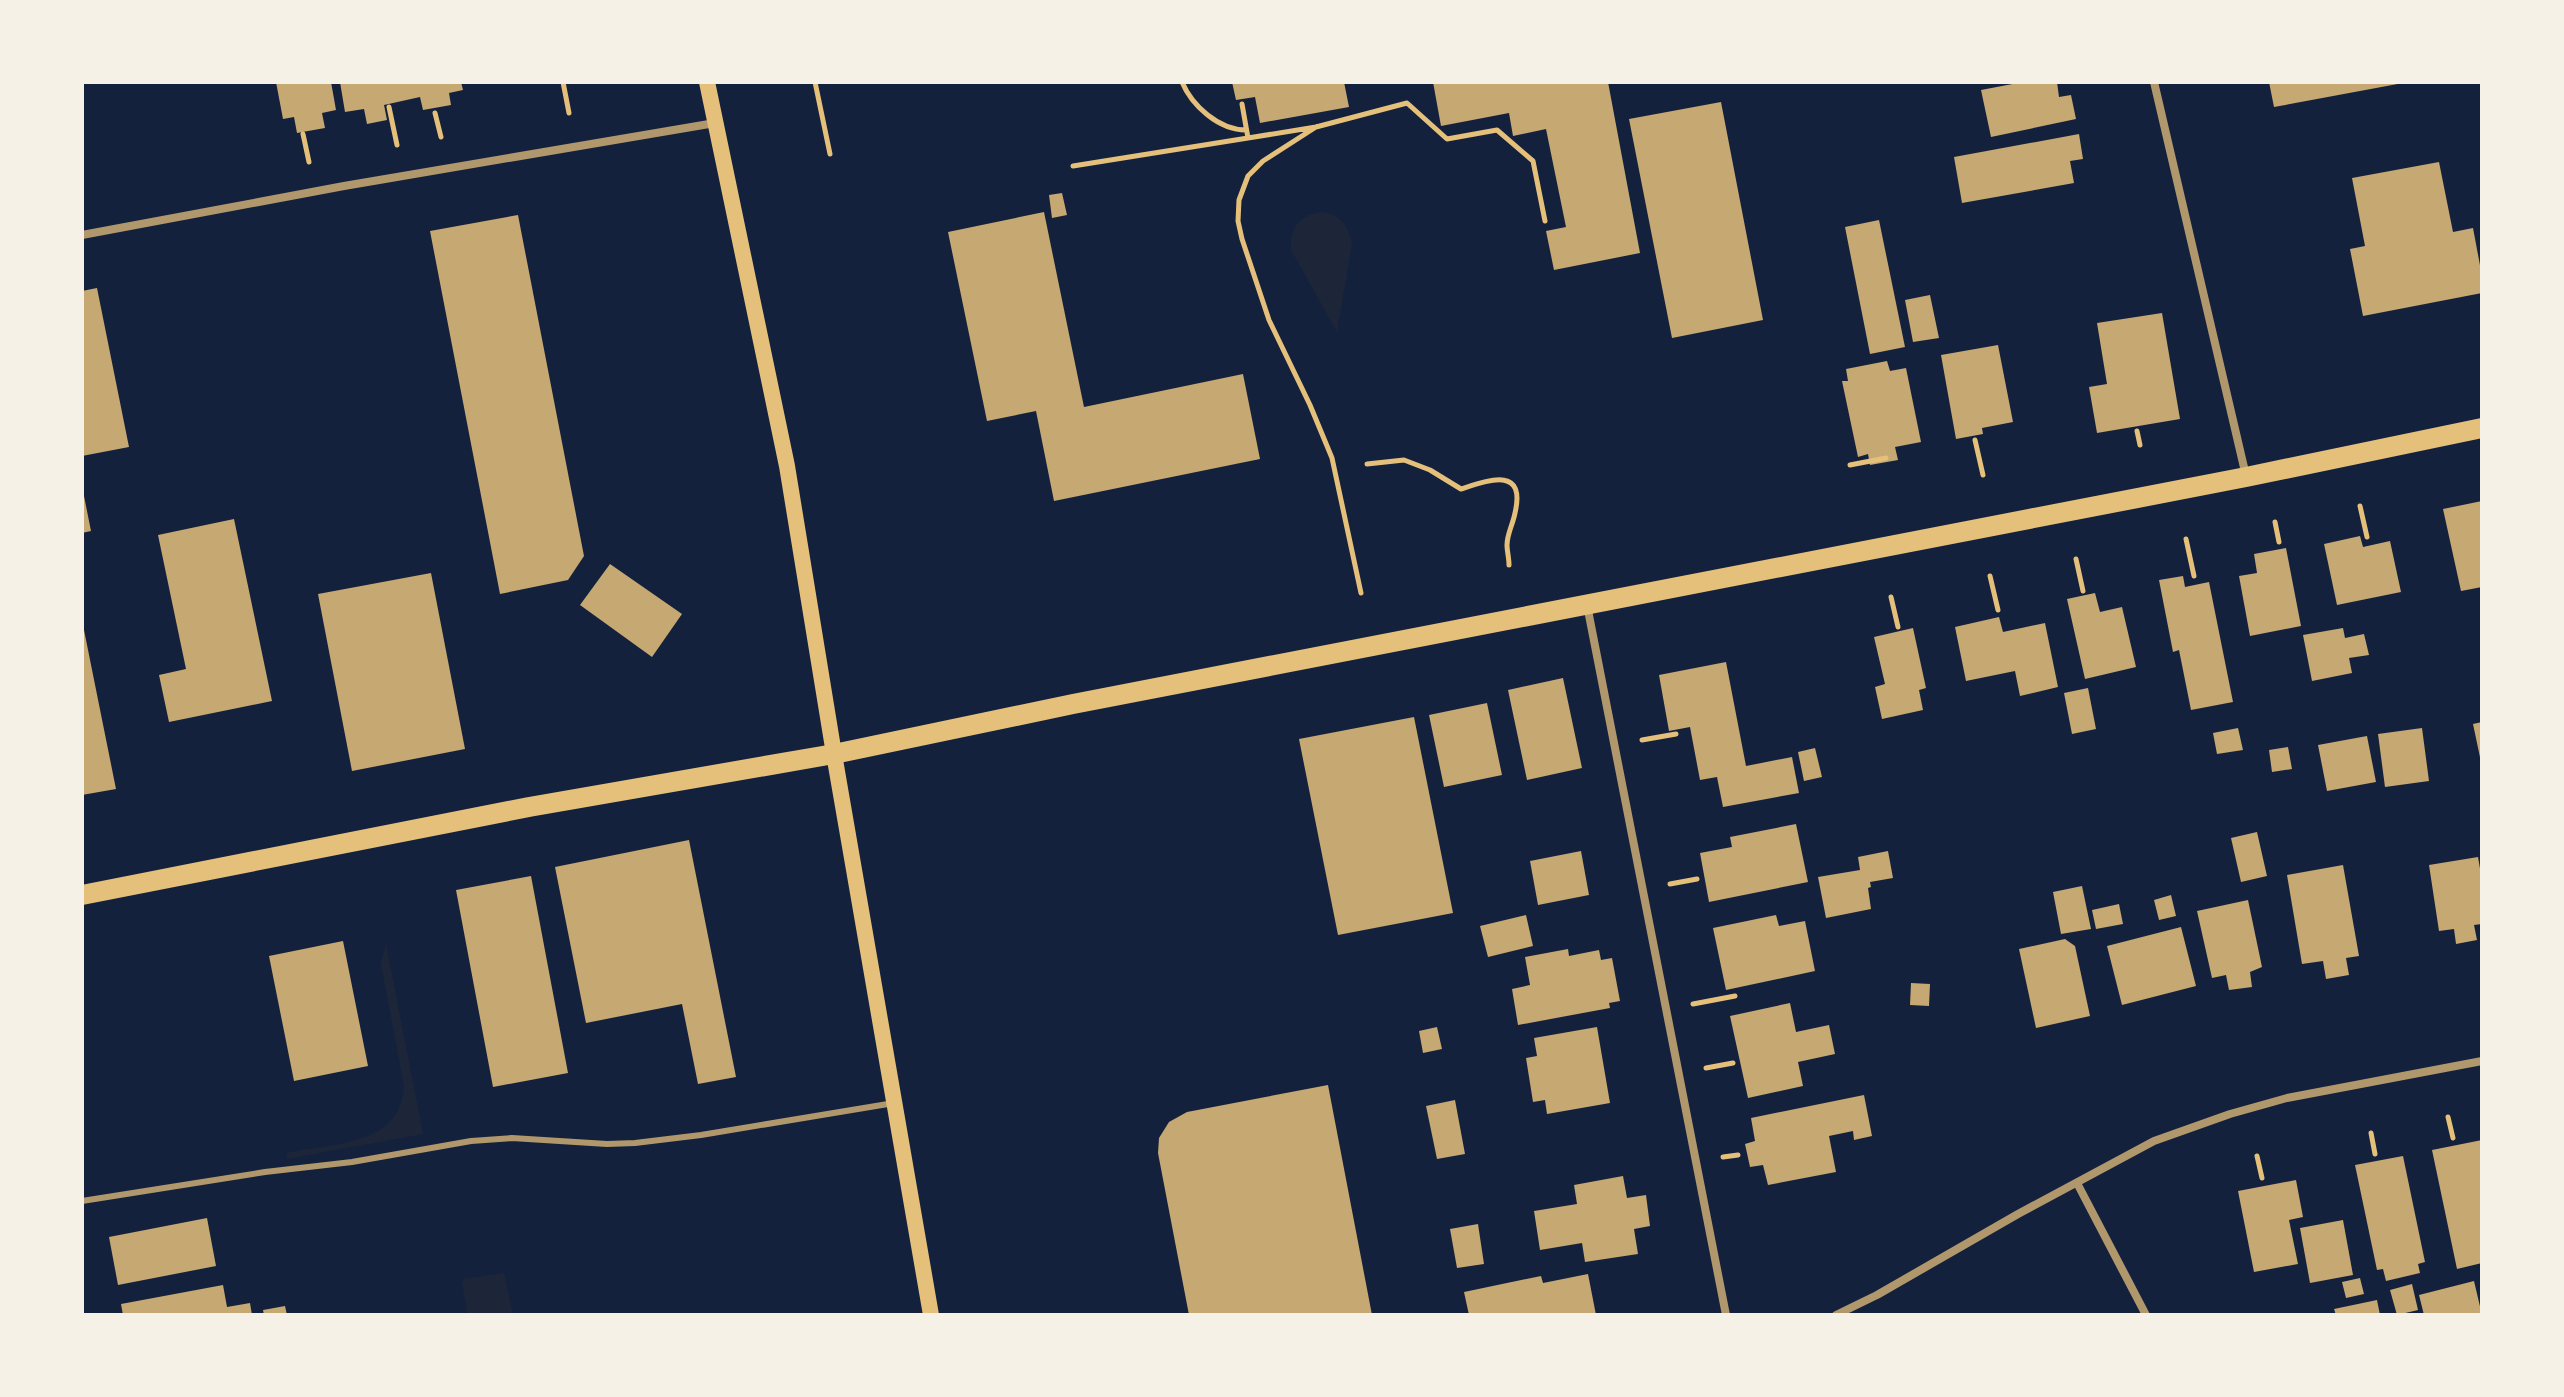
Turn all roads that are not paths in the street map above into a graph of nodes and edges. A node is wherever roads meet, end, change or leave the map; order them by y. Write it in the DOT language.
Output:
graph roads {
  1 [pos="707,82"];
  2 [pos="2154,82"];
  3 [pos="716,122"];
  4 [pos="82,235"];
  5 [pos="2482,428"];
  6 [pos="2246,477"];
  7 [pos="1587,605"];
  8 [pos="834,754"];
  9 [pos="82,895"];
  10 [pos="2482,1061"];
  11 [pos="894,1103"];
  12 [pos="2077,1183"];
  13 [pos="82,1201"];
  14 [pos="931,1315"];
  15 [pos="1726,1315"];
  16 [pos="1836,1315"];
  17 [pos="2146,1315"];
  1 -- 3 [label="main road"];
  2 -- 6 [label="street"];
  3 -- 4 [label="street"];
  3 -- 8 [label="main road"];
  5 -- 6 [label="main road"];
  6 -- 7 [label="main road"];
  7 -- 8 [label="main road"];
  7 -- 15 [label="street"];
  8 -- 9 [label="main road"];
  8 -- 11 [label="main road"];
  10 -- 12 [label="street"];
  11 -- 13 [label="lane"];
  11 -- 14 [label="main road"];
  12 -- 16 [label="street"];
  12 -- 17 [label="street"];
}
